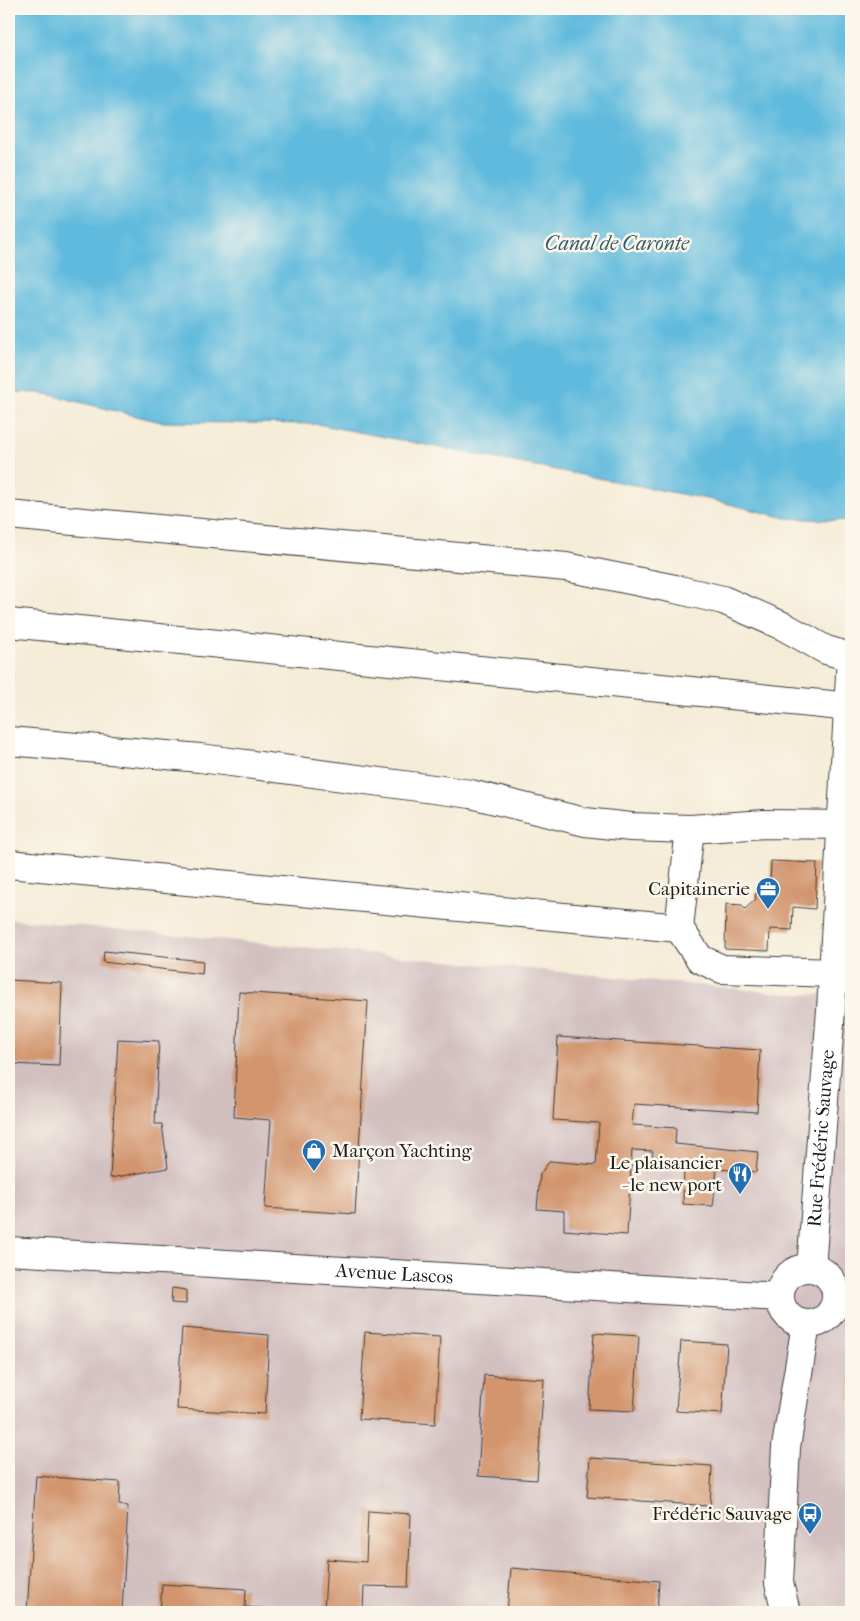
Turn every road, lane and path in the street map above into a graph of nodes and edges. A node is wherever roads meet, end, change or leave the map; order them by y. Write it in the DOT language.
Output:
graph roads {
  1 [pos="9,515"];
  2 [pos="9,623"];
  3 [pos="851,657"];
  4 [pos="850,707"];
  5 [pos="9,741"];
  6 [pos="847,825"];
  7 [pos="690,829"];
  8 [pos="9,864"];
  9 [pos="679,928"];
  10 [pos="833,973"];
  11 [pos="9,1251"];
  12 [pos="811,1268"];
  13 [pos="780,1297"];
  14 [pos="844,1300"];
  15 [pos="806,1324"];
  16 [pos="786,1612"];
  1 -- 3 [label="street"];
  2 -- 4 [label="street"];
  3 -- 4 [label="street, Rue Frédéric Sauvage"];
  4 -- 6 [label="street, Rue Frédéric Sauvage"];
  5 -- 7 [label="street"];
  6 -- 7 [label="street"];
  6 -- 10 [label="street, Rue Frédéric Sauvage"];
  7 -- 9 [label="street"];
  8 -- 9 [label="street"];
  9 -- 10 [label="street"];
  10 -- 12 [label="street, Rue Frédéric Sauvage"];
  11 -- 13 [label="street, Avenue Lascos"];
  12 -- 13 [label="street"];
  12 -- 14 [label="street"];
  13 -- 15 [label="street"];
  14 -- 15 [label="street"];
  15 -- 16 [label="street"];
}
